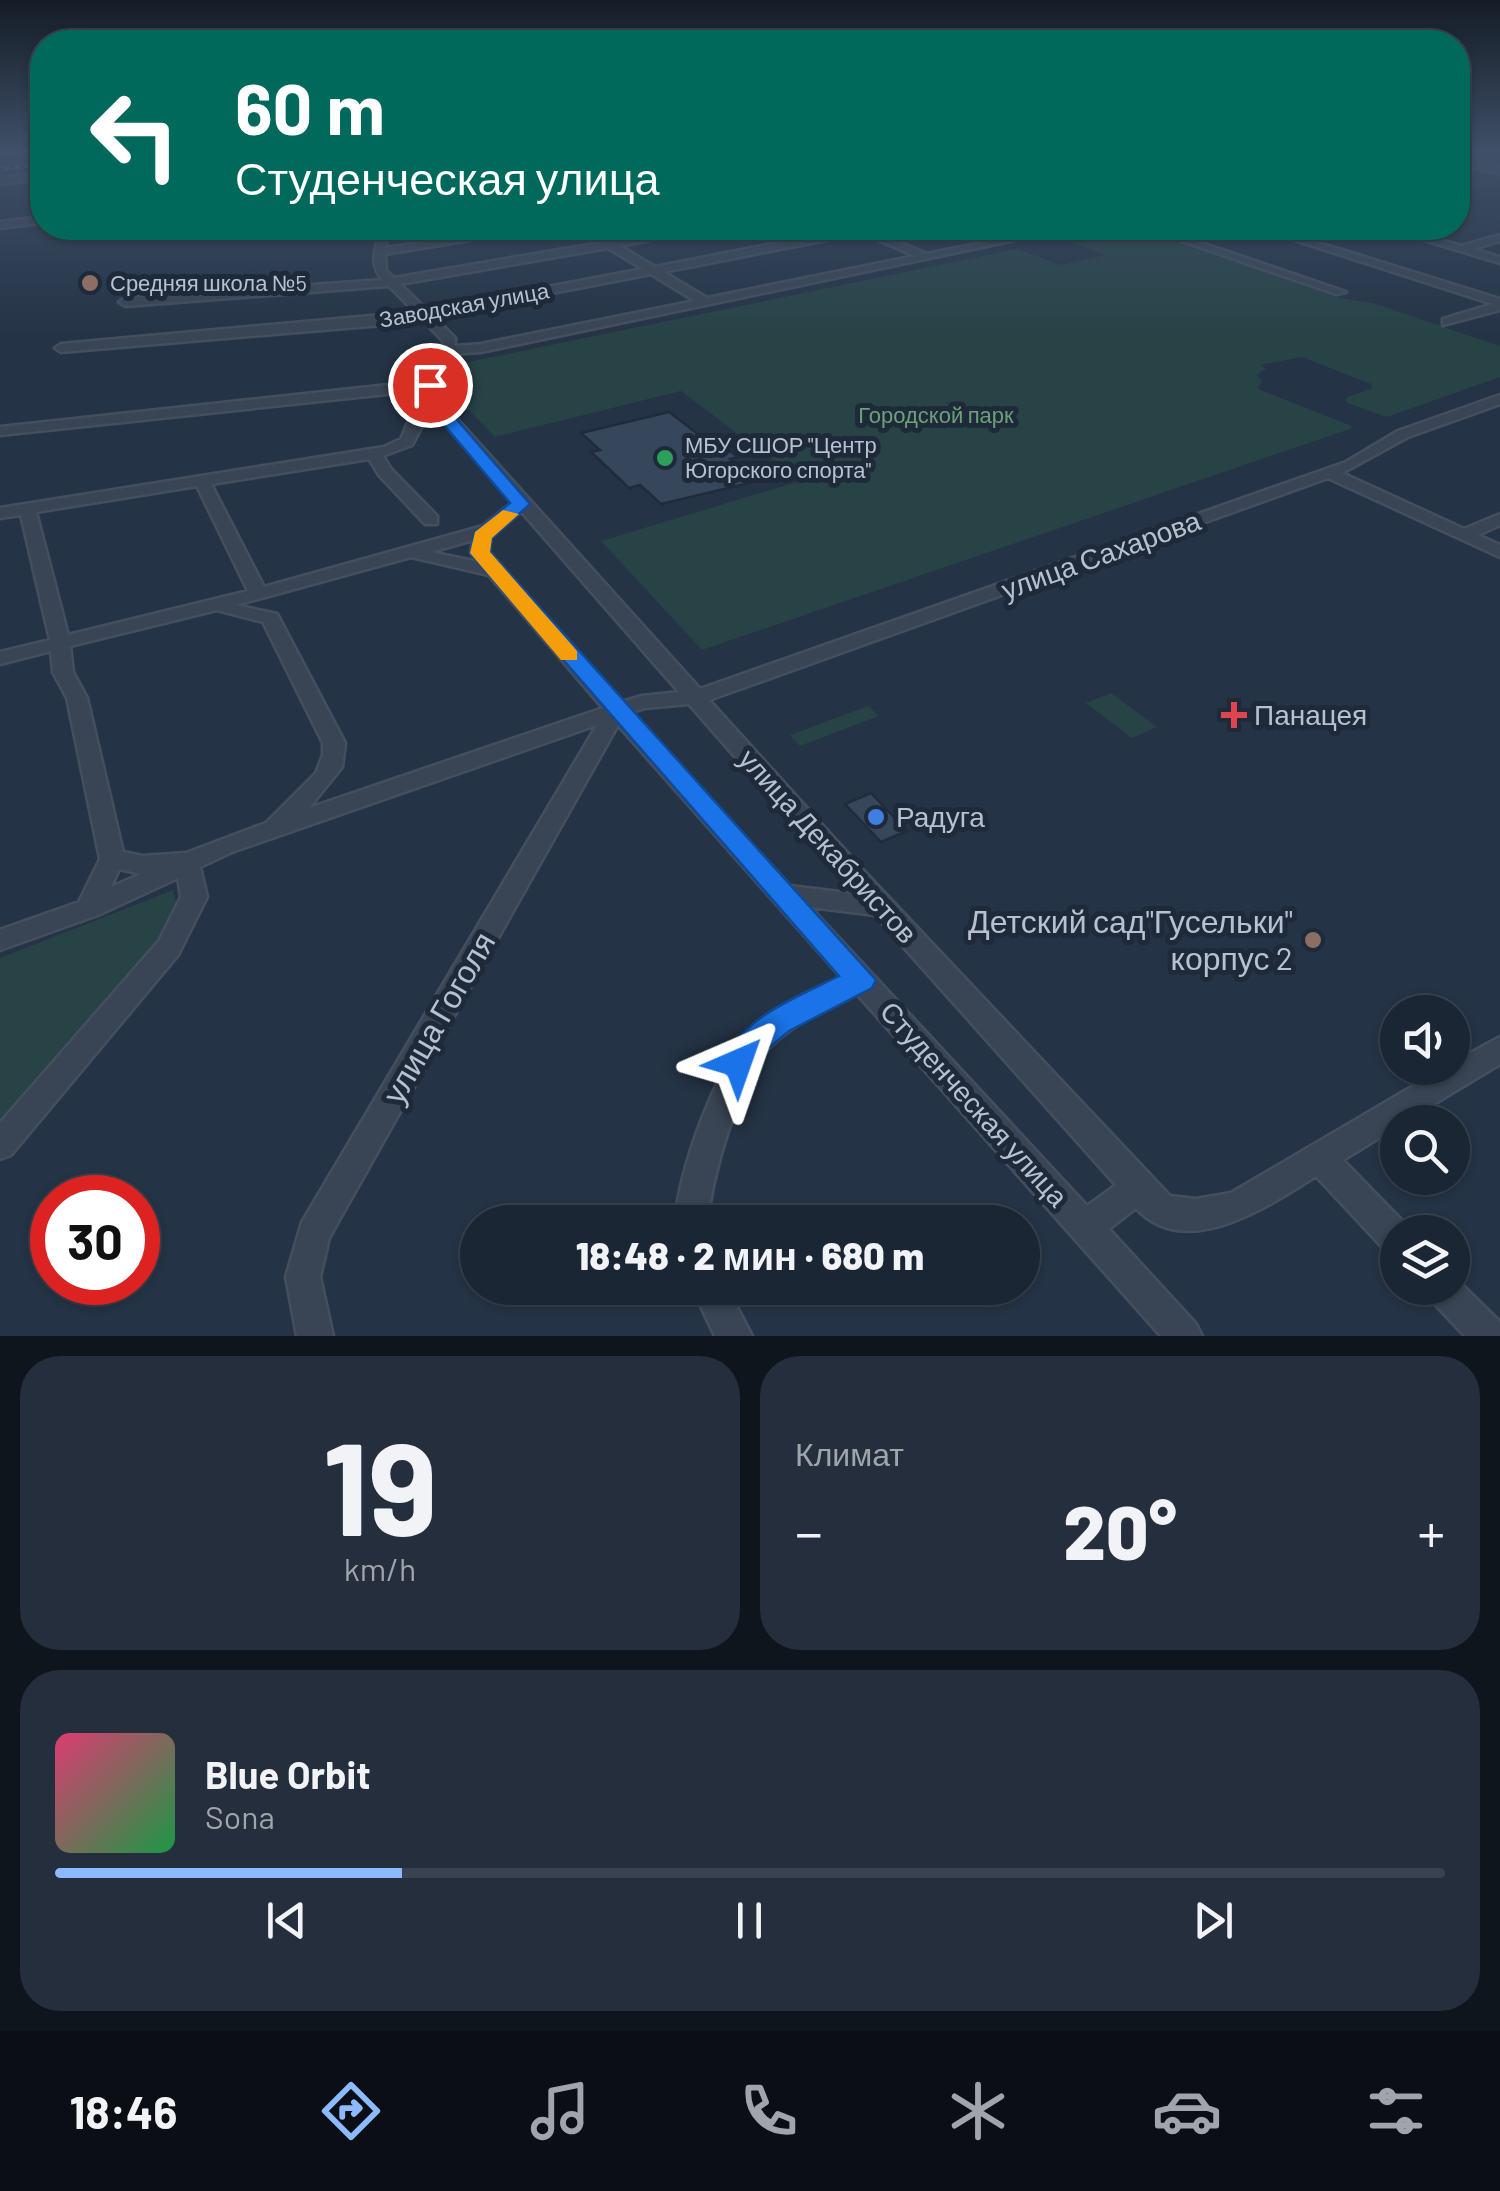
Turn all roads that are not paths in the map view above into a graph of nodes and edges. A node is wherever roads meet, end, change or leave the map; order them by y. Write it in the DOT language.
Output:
graph roads {
  1 [pos="30,222"];
  2 [pos="0,226"];
  3 [pos="1500,238"];
  4 [pos="382,240"];
  5 [pos="460,240"];
  6 [pos="633,240"];
  7 [pos="804,240"];
  8 [pos="886,240"];
  9 [pos="1009,240"];
  10 [pos="1185,240"];
  11 [pos="1300,240"];
  12 [pos="1431,240"];
  13 [pos="610,244"];
  14 [pos="1462,249"];
  15 [pos="379,252"];
  16 [pos="926,257"];
  17 [pos="1500,260"];
  18 [pos="653,270"];
  19 [pos="390,282"];
  20 [pos="1340,292"];
  21 [pos="125,302"];
  22 [pos="705,302"];
  23 [pos="1500,304"];
  24 [pos="425,314"];
  25 [pos="1446,322"];
  26 [pos="61,348"];
  27 [pos="446,350"];
  28 [pos="431,392"];
  29 [pos="1500,400"];
  30 [pos="0,431"];
  31 [pos="374,454"];
  32 [pos="1329,473"];
  33 [pos="202,481"];
  34 [pos="520,504"];
  35 [pos="27,507"];
  36 [pos="0,513"];
  37 [pos="1500,519"];
  38 [pos="431,520"];
  39 [pos="489,530"];
  40 [pos="1464,535"];
  41 [pos="1500,552"];
  42 [pos="391,556"];
  43 [pos="496,571"];
  44 [pos="259,594"];
  45 [pos="223,603"];
  46 [pos="60,643"];
  47 [pos="0,658"];
  48 [pos="696,698"];
  49 [pos="616,710"];
  50 [pos="272,830"];
  51 [pos="112,859"];
  52 [pos="186,862"];
  53 [pos="783,894"];
  54 [pos="882,906"];
  55 [pos="89,908"];
  56 [pos="0,940"];
  57 [pos="861,980"];
  58 [pos="1500,1049"];
  59 [pos="0,1145"];
  60 [pos="1321,1159"];
  61 [pos="1137,1188"];
  62 [pos="695,1205"];
  63 [pos="1380,1221"];
  64 [pos="1085,1227"];
  65 [pos="718,1305"];
  66 [pos="1459,1305"];
  67 [pos="313,1336"];
  68 [pos="734,1336"];
  69 [pos="1184,1336"];
  70 [pos="1489,1336"];
  1 -- 2 [label="street"];
  3 -- 14 [label="street"];
  4 -- 15 [label="street"];
  5 -- 15 [label="street"];
  6 -- 13 [label="street"];
  7 -- 18 [label="street, Заводская улица"];
  8 -- 16 [label="street"];
  9 -- 16 [label="street"];
  10 -- 20 [label="street"];
  11 -- 23 [label="street"];
  12 -- 14 [label="street"];
  13 -- 18 [label="street"];
  13 -- 19 [label="street"];
  14 -- 17 [label="street"];
  15 -- 19 [label="street"];
  16 -- 22 [label="street"];
  18 -- 22 [label="street"];
  18 -- 24 [label="street, Заводская улица"];
  19 -- 21 [label="street"];
  19 -- 24 [label="street"];
  22 -- 27 [label="street"];
  23 -- 25 [label="street"];
  24 -- 26 [label="street, Заводская улица"];
  24 -- 27 [label="street"];
  27 -- 28 [label="street"];
  28 -- 30 [label="street"];
  28 -- 31 [label="street"];
  28 -- 34 [label="street"];
  29 -- 32 [label="street, улица Сахарова"];
  31 -- 33 [label="street"];
  31 -- 38 [label="street"];
  32 -- 40 [label="street"];
  32 -- 48 [label="street, улица Сахарова"];
  33 -- 35 [label="street"];
  33 -- 44 [label="street"];
  34 -- 39 [label="street"];
  34 -- 48 [label="street, улица Декабристов"];
  35 -- 36 [label="street"];
  35 -- 46 [label="street"];
  37 -- 40 [label="street"];
  39 -- 42 [label="street"];
  39 -- 43 [label="street"];
  40 -- 41 [label="street"];
  42 -- 43 [label="street"];
  42 -- 44 [label="street"];
  43 -- 49 [label="street, Студенческая улица"];
  44 -- 45 [label="street"];
  45 -- 46 [label="street"];
  45 -- 50 [label="street"];
  46 -- 47 [label="street"];
  46 -- 51 [label="street"];
  48 -- 49 [label="street, улица Сахарова"];
  48 -- 54 [label="street, улица Декабристов"];
  49 -- 50 [label="street, улица Сахарова"];
  49 -- 53 [label="street, Студенческая улица"];
  49 -- 67 [label="street, улица Гоголя"];
  50 -- 52 [label="street"];
  51 -- 52 [label="street"];
  51 -- 55 [label="street"];
  52 -- 55 [label="street"];
  52 -- 59 [label="street"];
  53 -- 54 [label="street"];
  53 -- 57 [label="street, Студенческая улица"];
  54 -- 61 [label="street, улица Декабристов"];
  55 -- 56 [label="street"];
  57 -- 62 [label="street"];
  57 -- 64 [label="street, Студенческая улица"];
  58 -- 60 [label="street, улица Декабристов"];
  60 -- 61 [label="street, улица Декабристов"];
  60 -- 63 [label="street"];
  61 -- 64 [label="street"];
  64 -- 69 [label="street, Студенческая улица"];
  65 -- 68 [label="street"];
  66 -- 70 [label="street"];
}
